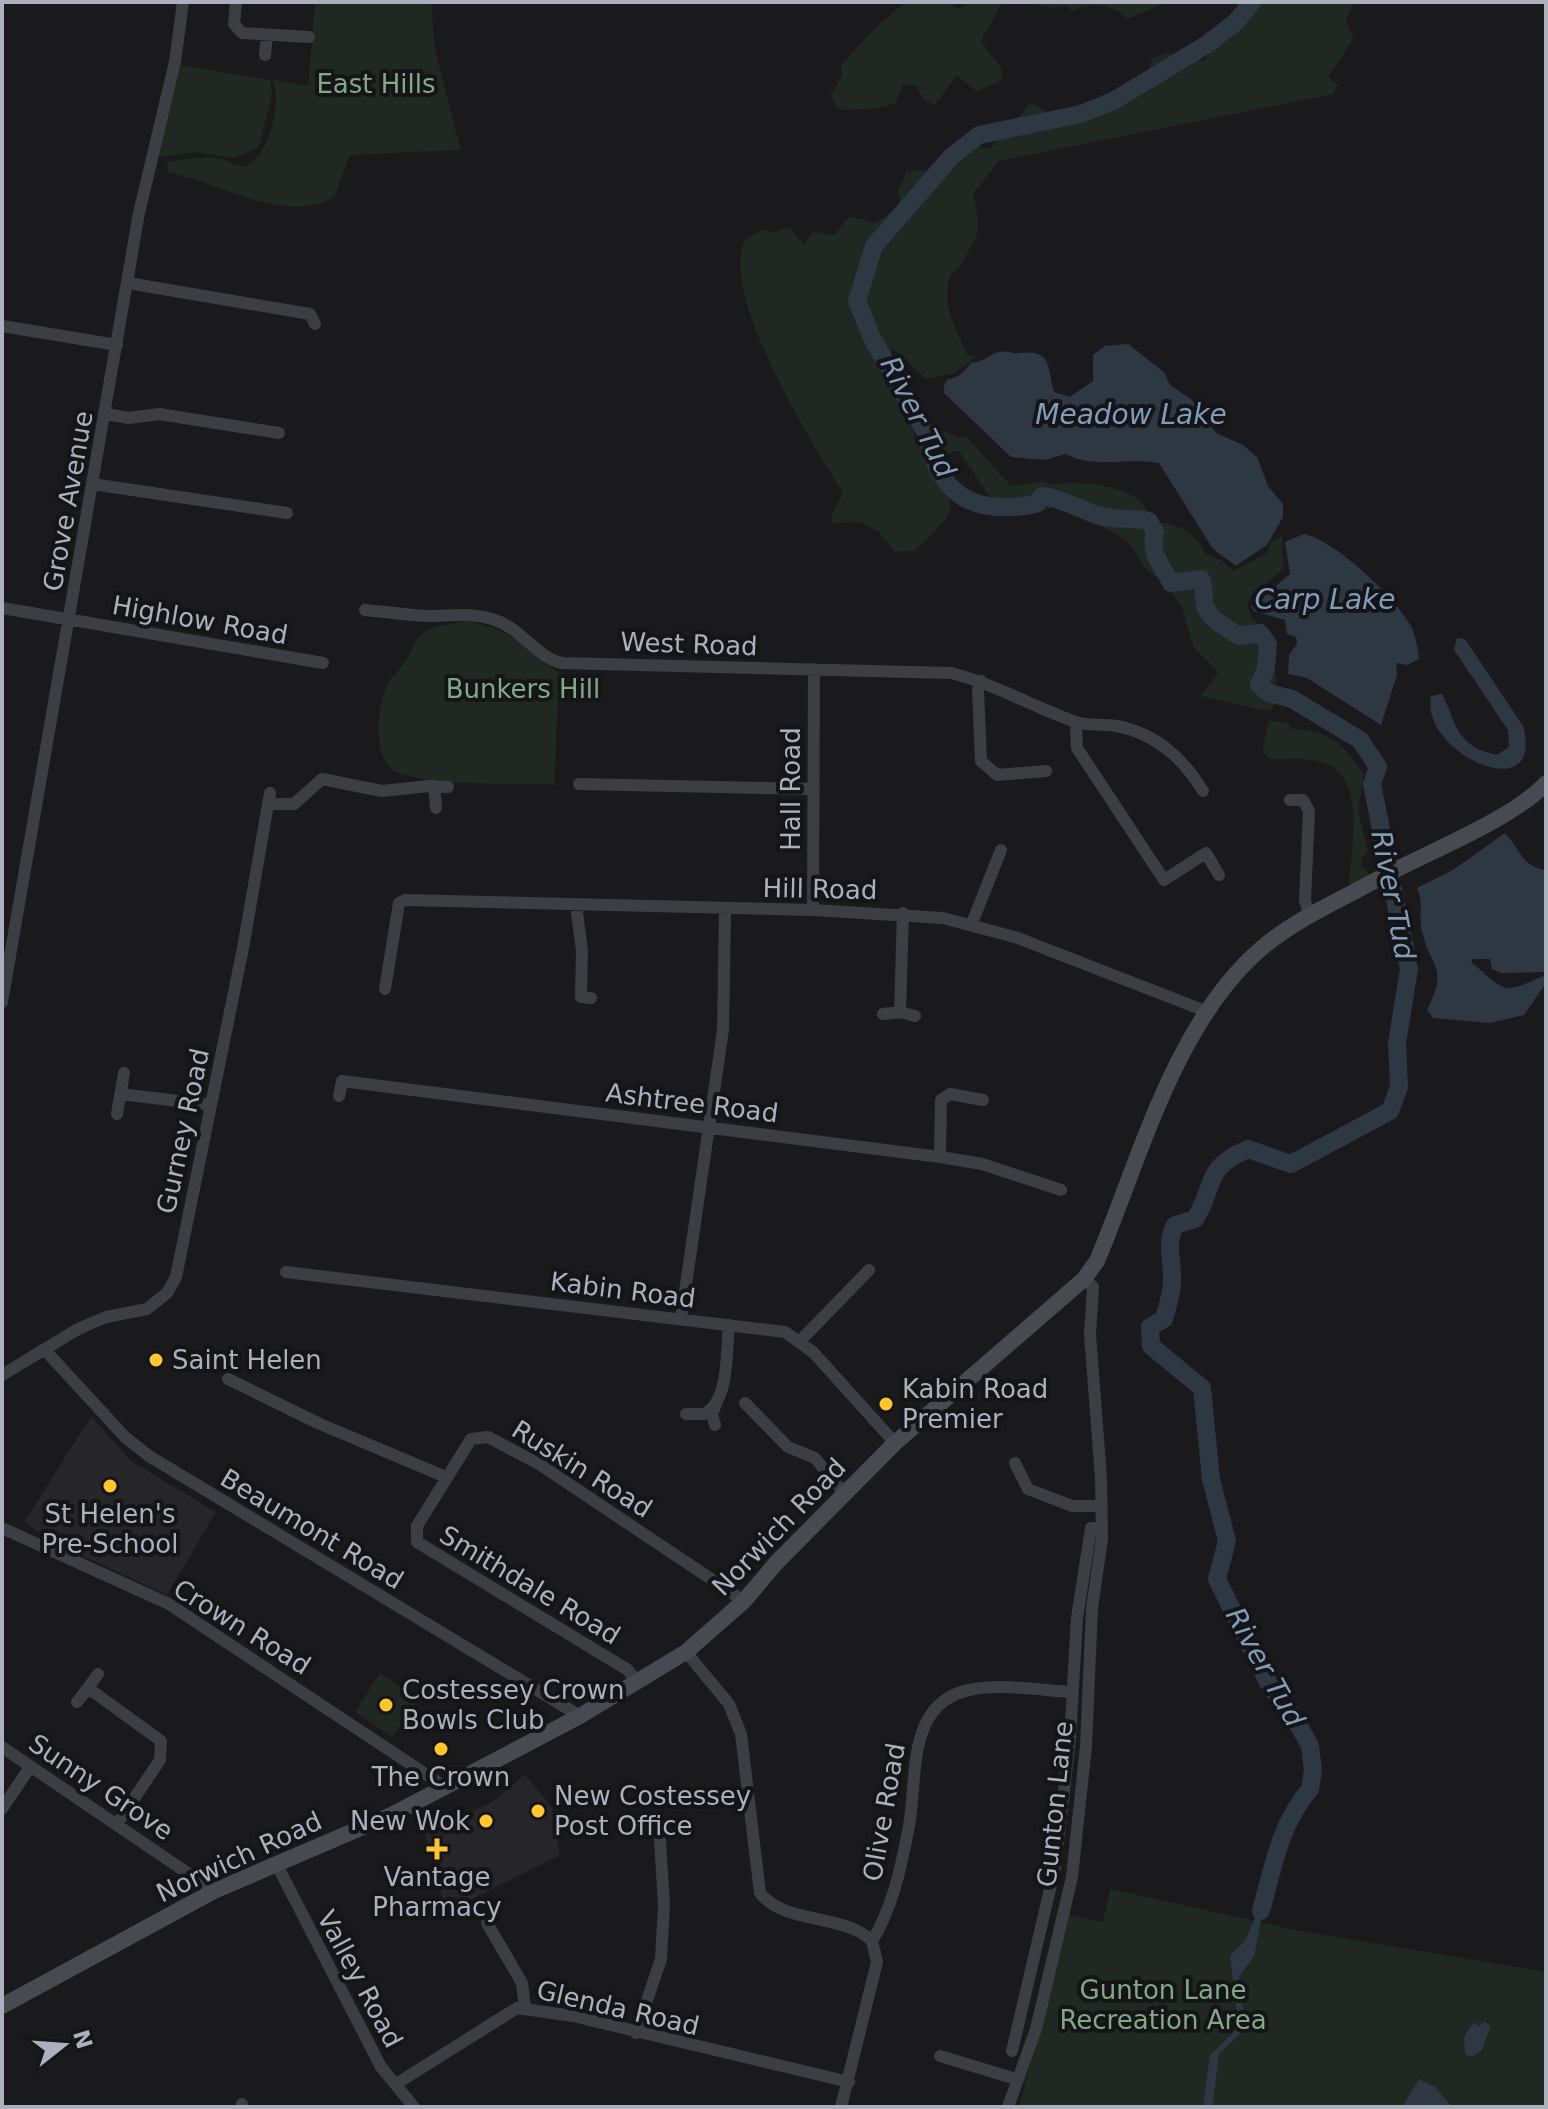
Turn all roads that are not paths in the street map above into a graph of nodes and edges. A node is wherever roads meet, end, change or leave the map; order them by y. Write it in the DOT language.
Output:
graph roads {
  1 [pos="236,2"];
  2 [pos="182,5"];
  3 [pos="267,36"];
  4 [pos="309,37"];
  5 [pos="265,55"];
  6 [pos="128,283"];
  7 [pos="315,324"];
  8 [pos="2,326"];
  9 [pos="117,345"];
  10 [pos="106,414"];
  11 [pos="279,433"];
  12 [pos="92,484"];
  13 [pos="287,513"];
  14 [pos="2,608"];
  15 [pos="365,610"];
  16 [pos="68,619"];
  17 [pos="323,663"];
  18 [pos="814,669"];
  19 [pos="981,681"];
  20 [pos="1076,723"];
  21 [pos="1046,771"];
  22 [pos="1546,783"];
  23 [pos="579,784"];
  24 [pos="434,786"];
  25 [pos="448,787"];
  26 [pos="814,789"];
  27 [pos="1203,791"];
  28 [pos="1290,800"];
  29 [pos="436,808"];
  30 [pos="1001,850"];
  31 [pos="1219,875"];
  32 [pos="576,905"];
  33 [pos="725,910"];
  34 [pos="813,910"];
  35 [pos="903,913"];
  36 [pos="1310,917"];
  37 [pos="972,923"];
  38 [pos="382,983"];
  39 [pos="591,998"];
  40 [pos="2,1002"];
  41 [pos="900,1012"];
  42 [pos="1208,1012"];
  43 [pos="883,1014"];
  44 [pos="915,1016"];
  45 [pos="124,1073"];
  46 [pos="120,1094"];
  47 [pos="339,1096"];
  48 [pos="983,1100"];
  49 [pos="211,1105"];
  50 [pos="117,1114"];
  51 [pos="707,1128"];
  52 [pos="940,1157"];
  53 [pos="1061,1190"];
  54 [pos="869,1270"];
  55 [pos="286,1272"];
  56 [pos="1084,1279"];
  57 [pos="681,1319"];
  58 [pos="729,1325"];
  59 [pos="800,1341"];
  60 [pos="45,1350"];
  61 [pos="2,1375"];
  62 [pos="228,1379"];
  63 [pos="745,1403"];
  64 [pos="716,1404"];
  65 [pos="686,1414"];
  66 [pos="715,1425"];
  67 [pos="895,1443"];
  68 [pos="1015,1463"];
  69 [pos="446,1477"];
  70 [pos="844,1493"];
  71 [pos="1102,1506"];
  72 [pos="1102,1527"];
  73 [pos="2,1528"];
  74 [pos="744,1601"];
  75 [pos="686,1652"];
  76 [pos="98,1674"];
  77 [pos="638,1683"];
  78 [pos="88,1688"];
  79 [pos="1071,1692"];
  80 [pos="77,1702"];
  81 [pos="580,1716"];
  82 [pos="2,1747"];
  83 [pos="30,1767"];
  84 [pos="445,1787"];
  85 [pos="2,1809"];
  86 [pos="117,1824"];
  87 [pos="660,1840"];
  88 [pos="662,1855"];
  89 [pos="646,1857"];
  90 [pos="277,1865"];
  91 [pos="214,1891"];
  92 [pos="487,1932"];
  93 [pos="872,1941"];
  94 [pos="2,2006"];
  95 [pos="525,2008"];
  96 [pos="636,2033"];
  97 [pos="1012,2051"];
  98 [pos="940,2056"];
  99 [pos="964,2063"];
  100 [pos="960,2078"];
  101 [pos="1016,2079"];
  102 [pos="849,2082"];
  103 [pos="396,2084"];
  104 [pos="414,2107"];
  105 [pos="841,2107"];
  106 [pos="1008,2107"];
  1 -- 3 [label="street"];
  2 -- 6 [label="street, Grove Avenue"];
  3 -- 4 [label="street"];
  3 -- 5 [label="street"];
  6 -- 7 [label="street"];
  6 -- 9 [label="street, Grove Avenue"];
  8 -- 9 [label="street"];
  9 -- 10 [label="street, Grove Avenue"];
  10 -- 11 [label="street"];
  10 -- 12 [label="street, Grove Avenue"];
  12 -- 13 [label="street"];
  12 -- 16 [label="street, Grove Avenue"];
  14 -- 16 [label="street, Highlow Road"];
  15 -- 18 [label="street, West Road"];
  16 -- 17 [label="street, Highlow Road"];
  16 -- 40 [label="street, Grove Avenue"];
  18 -- 19 [label="street, West Road"];
  18 -- 26 [label="street, Hall Road"];
  19 -- 20 [label="street, West Road"];
  19 -- 21 [label="street"];
  20 -- 27 [label="street, West Road"];
  20 -- 31 [label="street"];
  22 -- 36 [label="street, Norwich Road"];
  23 -- 26 [label="street"];
  24 -- 25 [label="street"];
  24 -- 29 [label="street"];
  24 -- 49 [label="street, Gurney Road"];
  26 -- 34 [label="street, Hall Road"];
  28 -- 36 [label="street"];
  30 -- 37 [label="street"];
  32 -- 33 [label="street, Hill Road"];
  32 -- 38 [label="street, Hill Road"];
  32 -- 39 [label="street"];
  33 -- 34 [label="street, Hill Road"];
  33 -- 51 [label="street"];
  34 -- 35 [label="street, Hill Road"];
  35 -- 37 [label="street, Hill Road"];
  35 -- 41 [label="street"];
  36 -- 42 [label="street, Norwich Road"];
  37 -- 42 [label="street, Hill Road"];
  41 -- 43 [label="street"];
  41 -- 44 [label="street"];
  42 -- 56 [label="street, Norwich Road"];
  45 -- 46 [label="street"];
  46 -- 49 [label="street"];
  46 -- 50 [label="street"];
  47 -- 51 [label="street, Ashtree Road"];
  48 -- 52 [label="street"];
  49 -- 60 [label="street, Gurney Road"];
  51 -- 52 [label="street, Ashtree Road"];
  51 -- 57 [label="street"];
  52 -- 53 [label="street, Ashtree Road"];
  54 -- 59 [label="street"];
  55 -- 57 [label="street, Kabin Road"];
  56 -- 67 [label="street, Norwich Road"];
  56 -- 71 [label="street, Gunton Lane"];
  57 -- 58 [label="street, Kabin Road"];
  58 -- 59 [label="street, Kabin Road"];
  58 -- 64 [label="street"];
  59 -- 67 [label="street, Kabin Road"];
  60 -- 61 [label="street, Gurney Road"];
  60 -- 81 [label="street, Beaumont Road"];
  62 -- 69 [label="street"];
  63 -- 70 [label="street"];
  64 -- 65 [label="street"];
  64 -- 66 [label="street"];
  67 -- 70 [label="street, Norwich Road"];
  68 -- 71 [label="street"];
  69 -- 74 [label="street, Ruskin Road"];
  69 -- 77 [label="street, Smithdale Road"];
  70 -- 74 [label="street, Norwich Road"];
  71 -- 72 [label="street, Gunton Lane"];
  72 -- 79 [label="street, Gunton Lane"];
  72 -- 101 [label="street, Gunton Lane"];
  73 -- 84 [label="street, Crown Road"];
  74 -- 75 [label="street, Norwich Road"];
  75 -- 77 [label="street, Norwich Road"];
  75 -- 93 [label="street"];
  76 -- 78 [label="street"];
  77 -- 81 [label="street, Norwich Road"];
  78 -- 80 [label="street"];
  78 -- 86 [label="street"];
  79 -- 93 [label="street, Olive Road"];
  79 -- 97 [label="street, Gunton Lane"];
  81 -- 84 [label="street, Norwich Road"];
  82 -- 83 [label="street, Sunny Grove"];
  83 -- 85 [label="street"];
  83 -- 86 [label="street, Sunny Grove"];
  84 -- 90 [label="street, Norwich Road"];
  86 -- 91 [label="street, Sunny Grove"];
  87 -- 88 [label="street"];
  88 -- 89 [label="street"];
  88 -- 96 [label="street"];
  90 -- 91 [label="street, Norwich Road"];
  90 -- 103 [label="street, Valley Road"];
  91 -- 94 [label="street, Norwich Road"];
  92 -- 95 [label="street"];
  93 -- 102 [label="street, Olive Road"];
  95 -- 96 [label="street, Glenda Road"];
  95 -- 103 [label="street, Glenda Road"];
  96 -- 102 [label="street, Glenda Road"];
  98 -- 99 [label="street"];
  99 -- 100 [label="street"];
  99 -- 101 [label="street"];
  101 -- 106 [label="street, Gunton Lane"];
  102 -- 105 [label="street, Olive Road"];
  103 -- 104 [label="street, Valley Road"];
}
